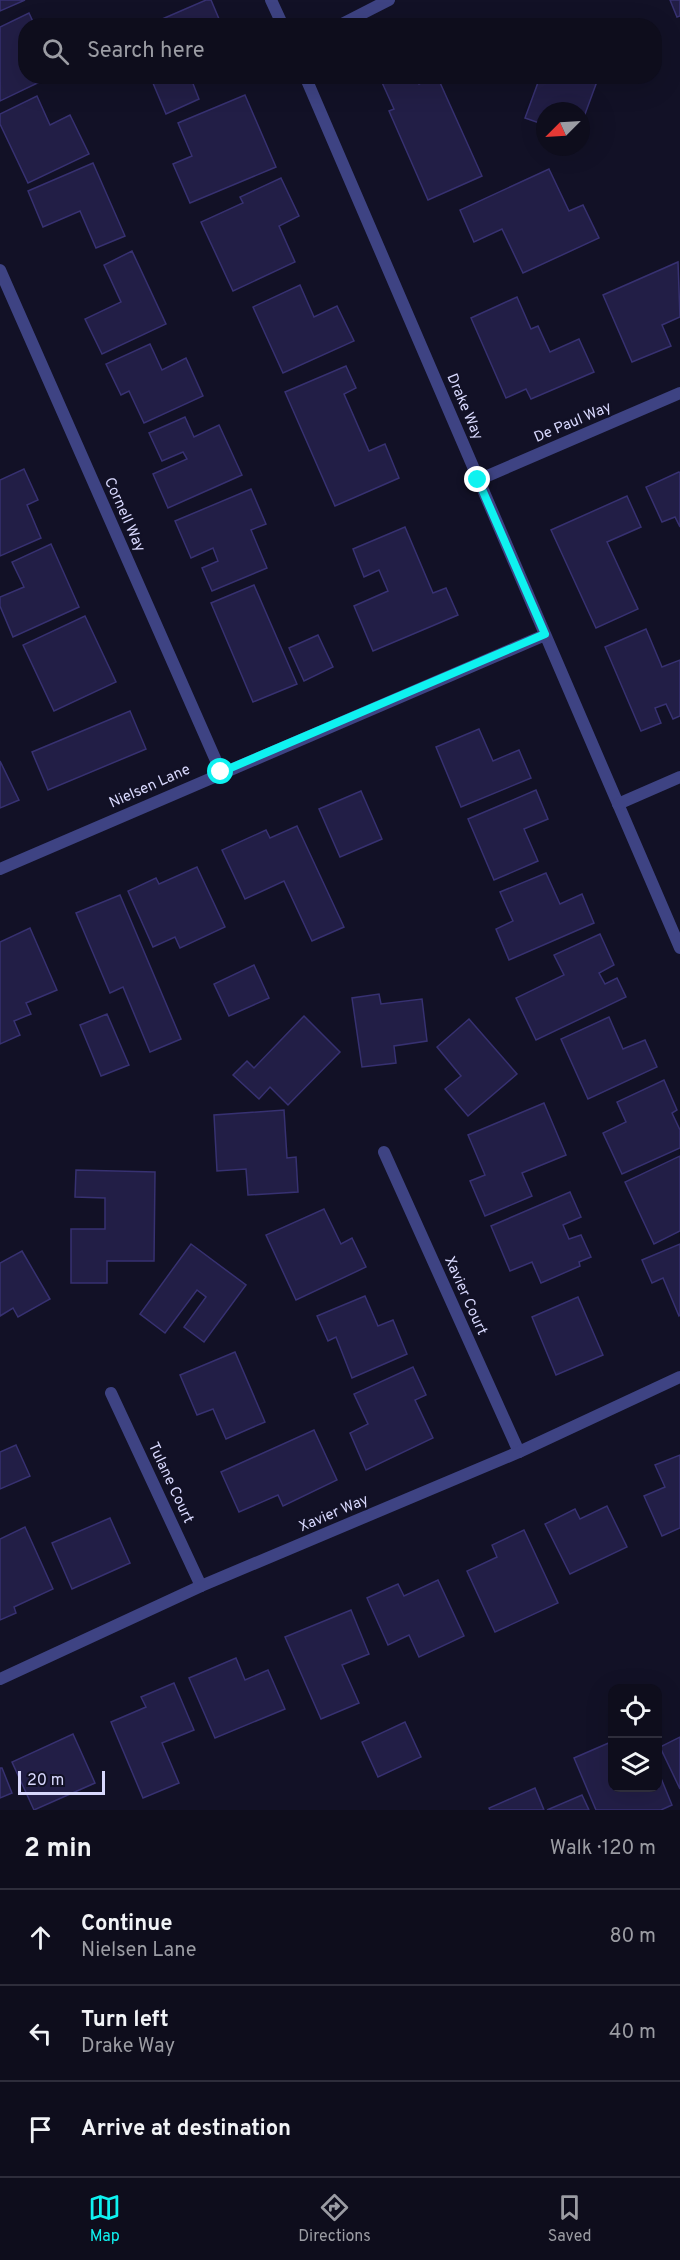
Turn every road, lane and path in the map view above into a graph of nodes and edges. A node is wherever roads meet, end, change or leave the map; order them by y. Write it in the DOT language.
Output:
graph roads {
  1 [pos="272,0"];
  2 [pos="389,0"];
  3 [pos="280,18"];
  4 [pos="354,18"];
  5 [pos="308,84"];
  6 [pos="0,270"];
  7 [pos="680,393"];
  8 [pos="478,480"];
  9 [pos="545,634"];
  10 [pos="221,772"];
  11 [pos="680,777"];
  12 [pos="618,804"];
  13 [pos="0,869"];
  14 [pos="680,948"];
  15 [pos="384,1152"];
  16 [pos="680,1377"];
  17 [pos="111,1393"];
  18 [pos="519,1452"];
  19 [pos="201,1586"];
  20 [pos="0,1679"];
  1 -- 3 [label="street"];
  2 -- 4 [label="street"];
  5 -- 8 [label="street, Drake Way"];
  6 -- 10 [label="street, Cornell Way"];
  7 -- 8 [label="street, De Paul Way"];
  8 -- 9 [label="street, Drake Way"];
  9 -- 10 [label="street, Nielsen Lane"];
  9 -- 12 [label="street, Drake Way"];
  10 -- 13 [label="street, Nielsen Lane"];
  11 -- 12 [label="street"];
  12 -- 14 [label="street, Drake Way"];
  15 -- 18 [label="street, Xavier Court"];
  16 -- 18 [label="street, Xavier Way"];
  17 -- 19 [label="street, Tulane Court"];
  18 -- 19 [label="street, Xavier Way"];
  19 -- 20 [label="street, Xavier Way"];
}
